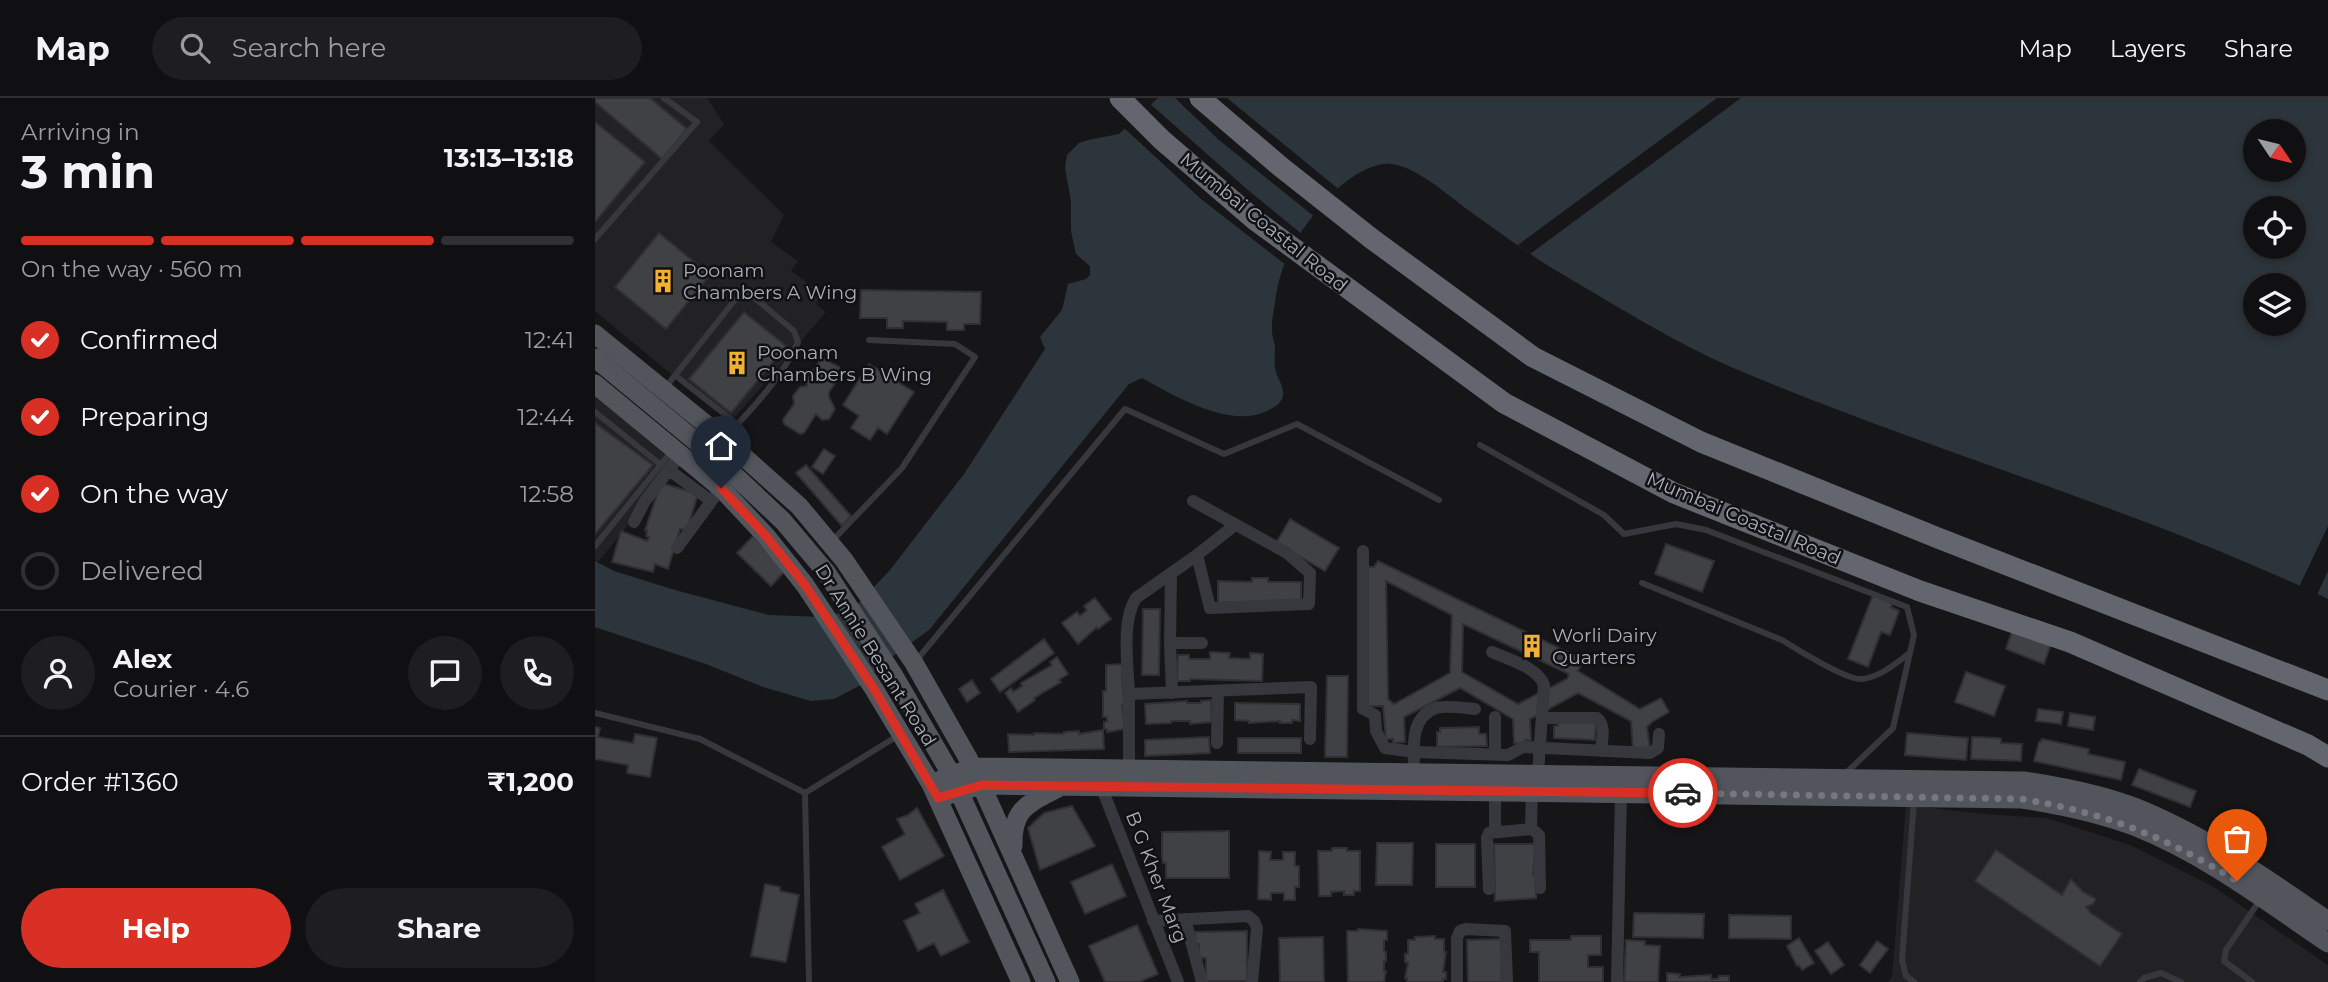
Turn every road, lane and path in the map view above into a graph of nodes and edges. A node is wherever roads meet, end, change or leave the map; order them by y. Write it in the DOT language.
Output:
graph roads {
  1 [pos="664,98"];
  2 [pos="1120,98"];
  3 [pos="1200,98"];
  4 [pos="595,239"];
  5 [pos="595,334"];
  6 [pos="869,340"];
  7 [pos="595,358"];
  8 [pos="670,383"];
  9 [pos="595,384"];
  10 [pos="595,412"];
  11 [pos="629,412"];
  12 [pos="615,428"];
  13 [pos="730,432"];
  14 [pos="1480,445"];
  15 [pos="677,451"];
  16 [pos="665,467"];
  17 [pos="716,494"];
  18 [pos="1193,500"];
  19 [pos="1439,500"];
  20 [pos="634,522"];
  21 [pos="1235,525"];
  22 [pos="829,543"];
  23 [pos="595,546"];
  24 [pos="677,548"];
  25 [pos="1363,551"];
  26 [pos="1198,555"];
  27 [pos="1171,574"];
  28 [pos="1642,583"];
  29 [pos="1170,643"];
  30 [pos="1202,643"];
  31 [pos="1492,652"];
  32 [pos="1910,653"];
  33 [pos="914,663"];
  34 [pos="2328,690"];
  35 [pos="1218,691"];
  36 [pos="1172,693"];
  37 [pos="1129,694"];
  38 [pos="1475,709"];
  39 [pos="595,713"];
  40 [pos="1495,717"];
  41 [pos="945,718"];
  42 [pos="1542,718"];
  43 [pos="1659,734"];
  44 [pos="904,739"];
  45 [pos="1310,739"];
  46 [pos="1217,743"];
  47 [pos="1540,748"];
  48 [pos="1601,751"];
  49 [pos="1415,752"];
  50 [pos="1495,754"];
  51 [pos="2328,757"];
  52 [pos="973,767"];
  53 [pos="1129,769"];
  54 [pos="1414,772"];
  55 [pos="1842,777"];
  56 [pos="1535,782"];
  57 [pos="982,785"];
  58 [pos="1062,786"];
  59 [pos="1101,786"];
  60 [pos="935,791"];
  61 [pos="1495,791"];
  62 [pos="1621,792"];
  63 [pos="806,793"];
  64 [pos="1915,796"];
  65 [pos="1531,830"];
  66 [pos="1495,832"];
  67 [pos="1013,853"];
  68 [pos="1540,888"];
  69 [pos="1489,890"];
  70 [pos="2267,890"];
  71 [pos="1037,906"];
  72 [pos="1185,919"];
  73 [pos="1153,920"];
  74 [pos="2328,921"];
  75 [pos="996,924"];
  76 [pos="2328,943"];
  77 [pos="809,982"];
  78 [pos="1021,982"];
  79 [pos="1046,982"];
  80 [pos="1070,982"];
  81 [pos="1178,982"];
  82 [pos="1202,982"];
  83 [pos="1252,982"];
  84 [pos="1457,982"];
  85 [pos="1507,982"];
  86 [pos="1617,982"];
  87 [pos="1915,982"];
  88 [pos="2140,982"];
  89 [pos="2181,982"];
  90 [pos="2252,982"];
  1 -- 4 [label="lane"];
  2 -- 51 [label="highway, Mumbai Coastal Road"];
  3 -- 34 [label="highway"];
  5 -- 8 [label="main road, Dr Annie Besant Road"];
  6 -- 22 [label="lane"];
  7 -- 79 [label="main road, Dr Annie Besant Road, bridge"];
  8 -- 13 [label="main road, Dr Annie Besant Road"];
  8 -- 13 [label="lane"];
  9 -- 11 [label="main road, Dr Annie Besant Road"];
  10 -- 12 [label="lane"];
  11 -- 12 [label="lane"];
  11 -- 15 [label="main road, Dr Annie Besant Road"];
  12 -- 16 [label="lane"];
  13 -- 22 [label="main road, Dr Annie Besant Road"];
  14 -- 32 [label="lane"];
  15 -- 16 [label="street"];
  15 -- 17 [label="main road, Dr Annie Besant Road"];
  16 -- 17 [label="street"];
  16 -- 20 [label="street"];
  16 -- 23 [label="lane"];
  17 -- 24 [label="street"];
  17 -- 44 [label="main road, Dr Annie Besant Road"];
  18 -- 21 [label="street"];
  19 -- 33 [label="lane"];
  21 -- 26 [label="street"];
  21 -- 26 [label="street"];
  22 -- 33 [label="main road, Dr Annie Besant Road"];
  25 -- 49 [label="street"];
  26 -- 27 [label="street"];
  27 -- 29 [label="street"];
  27 -- 37 [label="street"];
  28 -- 32 [label="lane"];
  29 -- 30 [label="street"];
  29 -- 36 [label="street"];
  31 -- 42 [label="street"];
  32 -- 55 [label="lane"];
  33 -- 41 [label="main road, Dr Annie Besant Road"];
  35 -- 36 [label="street"];
  35 -- 45 [label="street"];
  35 -- 46 [label="street"];
  36 -- 37 [label="street"];
  37 -- 53 [label="street"];
  38 -- 49 [label="street"];
  39 -- 63 [label="lane"];
  40 -- 50 [label="street"];
  41 -- 44 [label="main road"];
  41 -- 52 [label="main road, Dr Annie Besant Road"];
  42 -- 47 [label="street"];
  42 -- 48 [label="street"];
  43 -- 48 [label="street"];
  44 -- 60 [label="main road, Dr Annie Besant Road"];
  44 -- 63 [label="lane"];
  47 -- 48 [label="street"];
  47 -- 50 [label="street"];
  47 -- 56 [label="street"];
  49 -- 50 [label="street"];
  49 -- 54 [label="street"];
  52 -- 53 [label="main road"];
  52 -- 57 [label="main road, Dr Annie Besant Road"];
  52 -- 60 [label="main road"];
  53 -- 54 [label="main road"];
  54 -- 56 [label="main road"];
  55 -- 56 [label="main road"];
  55 -- 70 [label="main road"];
  56 -- 61 [label="main road"];
  56 -- 62 [label="main road"];
  56 -- 65 [label="street"];
  57 -- 58 [label="main road"];
  57 -- 60 [label="main road"];
  57 -- 67 [label="main road, Dr Annie Besant Road"];
  58 -- 59 [label="main road"];
  58 -- 67 [label="main road"];
  59 -- 61 [label="main road"];
  59 -- 73 [label="street, B G Kher Marg"];
  60 -- 75 [label="main road, Dr Annie Besant Road"];
  61 -- 66 [label="street"];
  62 -- 64 [label="main road"];
  62 -- 86 [label="street"];
  63 -- 77 [label="lane"];
  64 -- 70 [label="main road"];
  64 -- 87 [label="lane"];
  65 -- 66 [label="street"];
  65 -- 68 [label="street"];
  66 -- 69 [label="street"];
  67 -- 71 [label="main road, Dr Annie Besant Road"];
  70 -- 74 [label="main road"];
  70 -- 76 [label="main road"];
  70 -- 90 [label="lane"];
  71 -- 75 [label="main road"];
  71 -- 80 [label="main road, Dr Annie Besant Road"];
  72 -- 73 [label="street"];
  72 -- 82 [label="street"];
  72 -- 83 [label="street"];
  73 -- 81 [label="street, B G Kher Marg"];
  75 -- 78 [label="main road, Dr Annie Besant Road"];
  84 -- 85 [label="street"];
  88 -- 89 [label="lane"];
}
